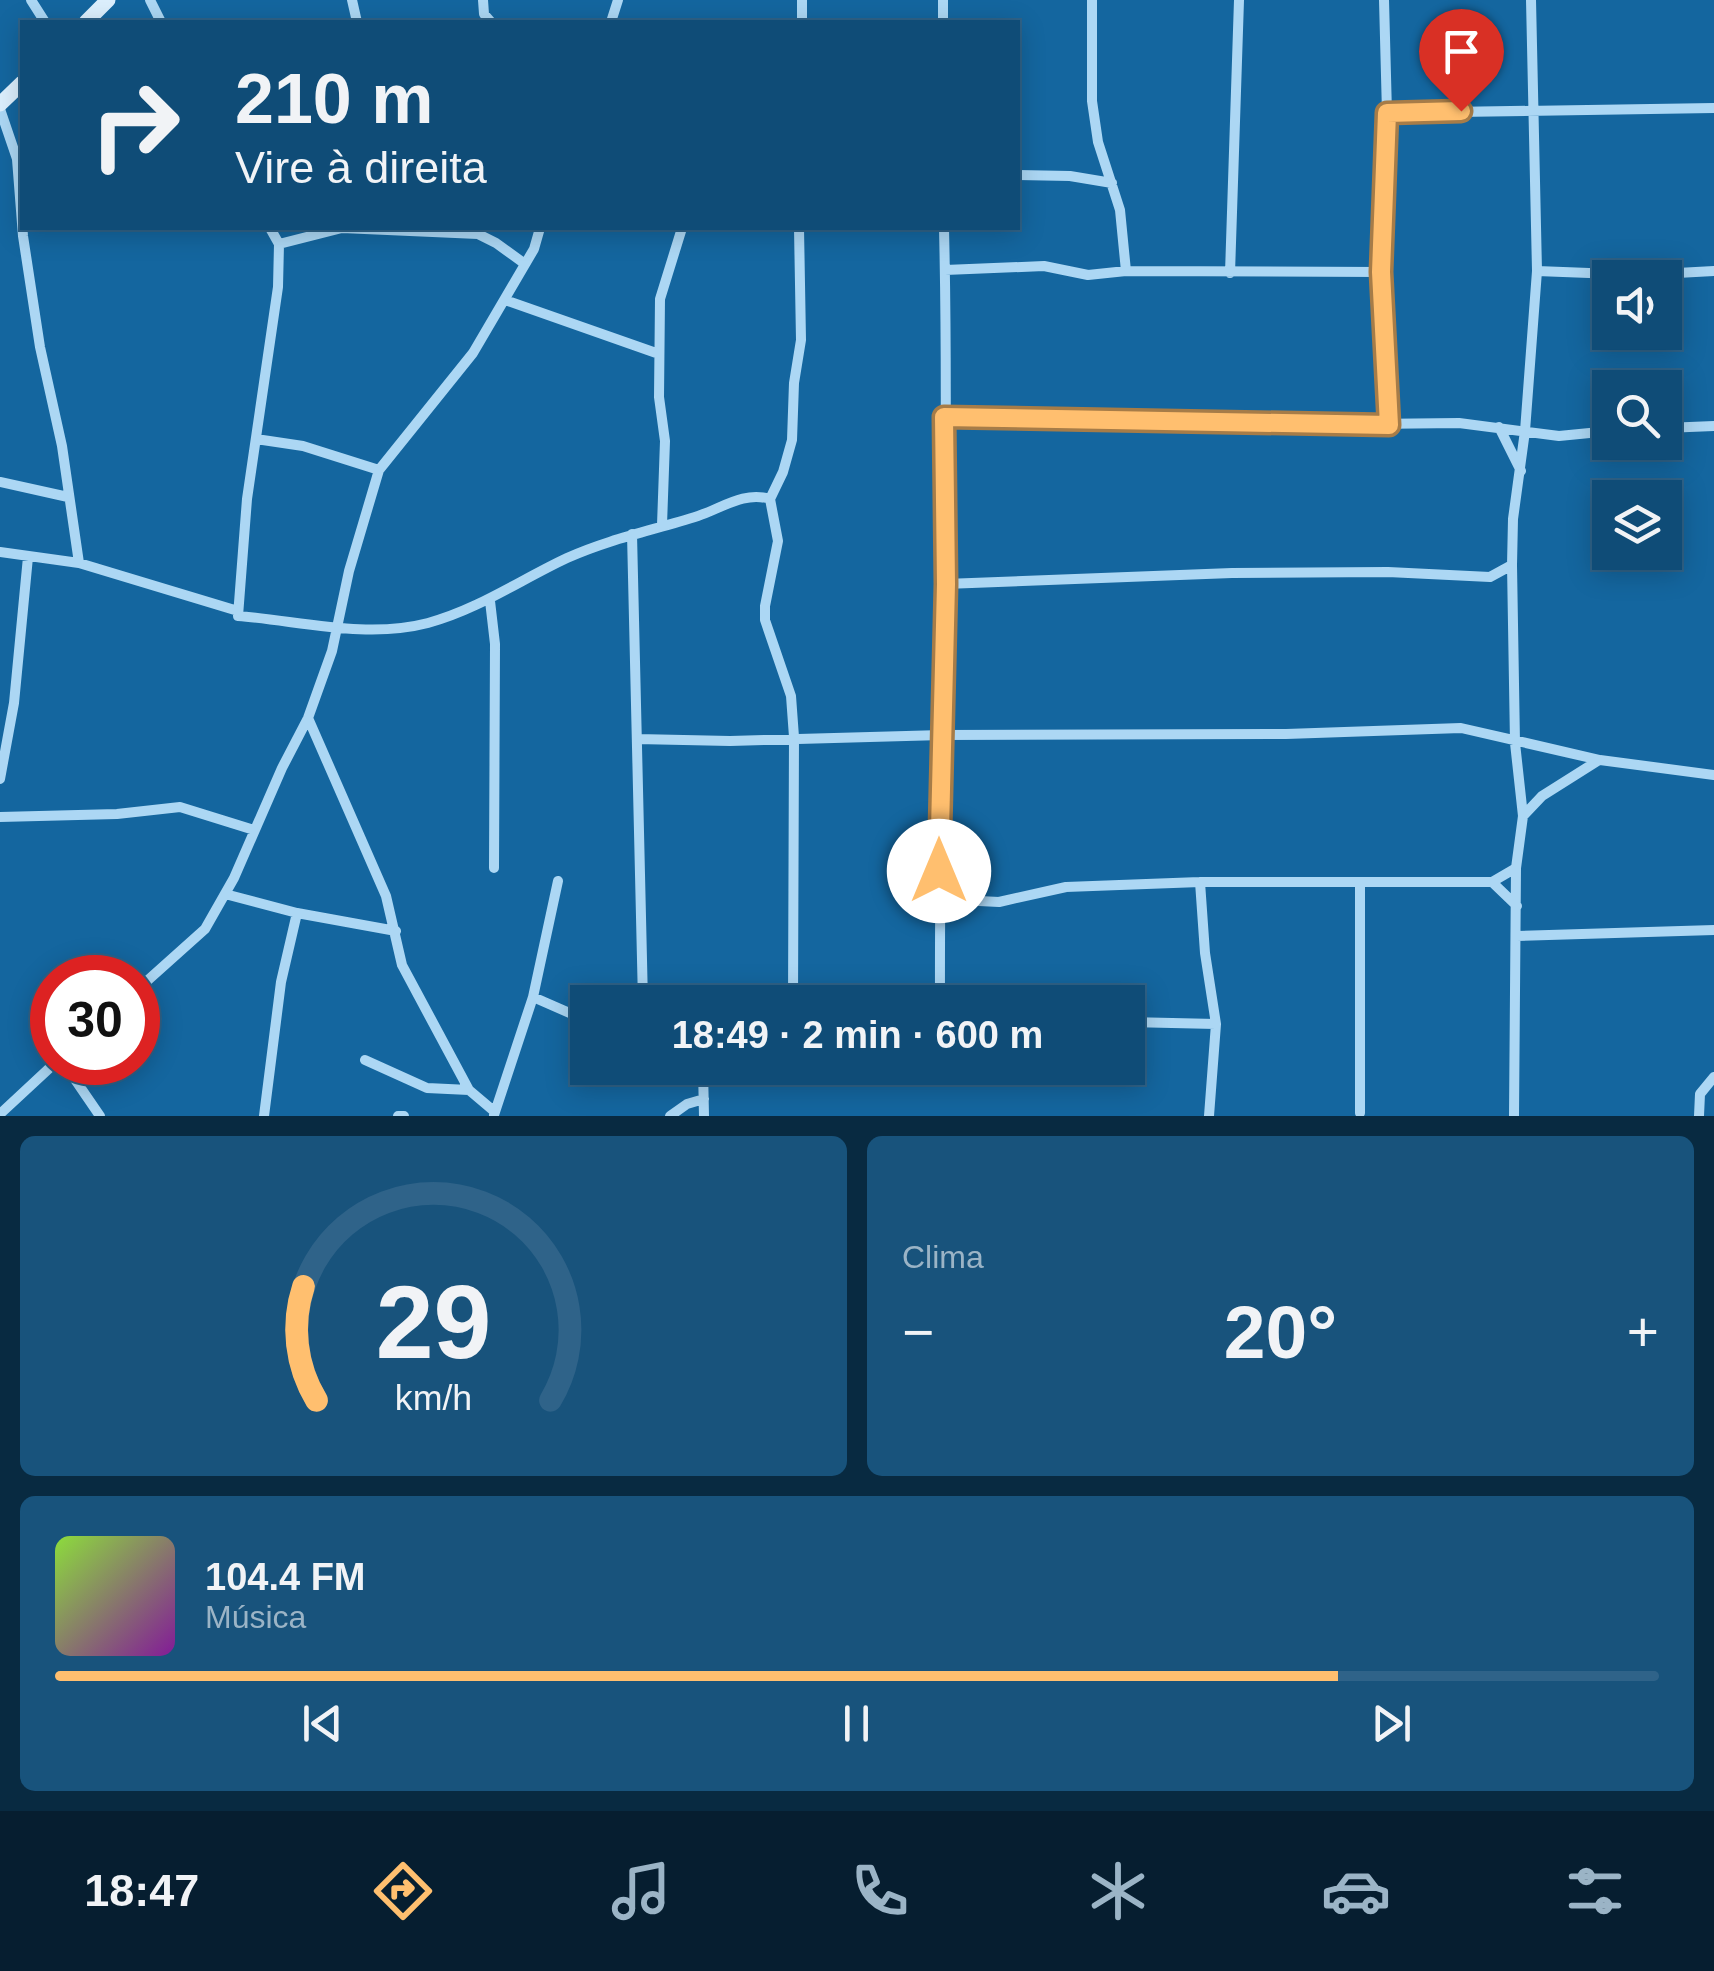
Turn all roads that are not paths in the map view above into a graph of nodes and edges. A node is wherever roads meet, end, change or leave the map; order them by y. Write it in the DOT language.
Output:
graph roads {
  1 [pos="108,0"];
  2 [pos="483,0"];
  3 [pos="1092,0"];
  4 [pos="1239,0"];
  5 [pos="1384,0"];
  6 [pos="1531,0"];
  7 [pos="88,20"];
  8 [pos="485,20"];
  9 [pos="20,85"];
  10 [pos="1,103"];
  11 [pos="1714,108"];
  12 [pos="1536,109"];
  13 [pos="1387,113"];
  14 [pos="1020,175"];
  15 [pos="1112,183"];
  16 [pos="20,188"];
  17 [pos="24,230"];
  18 [pos="271,230"];
  19 [pos="334,230"];
  20 [pos="431,230"];
  21 [pos="539,230"];
  22 [pos="682,230"];
  23 [pos="799,230"];
  24 [pos="944,230"];
  25 [pos="476,231"];
  26 [pos="279,244"];
  27 [pos="526,264"];
  28 [pos="946,270"];
  29 [pos="1126,271"];
  30 [pos="1714,271"];
  31 [pos="1381,272"];
  32 [pos="1538,272"];
  33 [pos="1230,274"];
  34 [pos="505,300"];
  35 [pos="658,354"];
  36 [pos="944,417"];
  37 [pos="1389,425"];
  38 [pos="1714,426"];
  39 [pos="1498,427"];
  40 [pos="1682,427"];
  41 [pos="1525,431"];
  42 [pos="1592,433"];
  43 [pos="256,439"];
  44 [pos="379,470"];
  45 [pos="1521,472"];
  46 [pos="0,482"];
  47 [pos="68,496"];
  48 [pos="770,499"];
  49 [pos="662,525"];
  50 [pos="632,534"];
  51 [pos="0,552"];
  52 [pos="28,557"];
  53 [pos="78,563"];
  54 [pos="1512,565"];
  55 [pos="1490,577"];
  56 [pos="946,584"];
  57 [pos="1514,592"];
  58 [pos="490,601"];
  59 [pos="238,616"];
  60 [pos="337,626"];
  61 [pos="308,718"];
  62 [pos="942,735"];
  63 [pos="794,737"];
  64 [pos="638,739"];
  65 [pos="1514,742"];
  66 [pos="1600,760"];
  67 [pos="1714,775"];
  68 [pos="0,779"];
  69 [pos="1523,816"];
  70 [pos="0,817"];
  71 [pos="254,830"];
  72 [pos="494,868"];
  73 [pos="1516,868"];
  74 [pos="558,880"];
  75 [pos="1200,882"];
  76 [pos="1492,882"];
  77 [pos="1360,883"];
  78 [pos="225,894"];
  79 [pos="940,899"];
  80 [pos="1517,906"];
  81 [pos="297,914"];
  82 [pos="1714,930"];
  83 [pos="396,931"];
  84 [pos="1516,936"];
  85 [pos="160,969"];
  86 [pos="643,985"];
  87 [pos="793,985"];
  88 [pos="940,985"];
  89 [pos="533,997"];
  90 [pos="570,1013"];
  91 [pos="1145,1022"];
  92 [pos="1216,1024"];
  93 [pos="365,1060"];
  94 [pos="1714,1077"];
  95 [pos="33,1085"];
  96 [pos="77,1085"];
  97 [pos="704,1085"];
  98 [pos="469,1090"];
  99 [pos="704,1099"];
  100 [pos="1360,1113"];
  101 [pos="0,1114"];
  102 [pos="494,1114"];
  103 [pos="100,1116"];
  104 [pos="264,1116"];
  105 [pos="670,1116"];
  106 [pos="704,1116"];
  107 [pos="1209,1116"];
  108 [pos="1514,1116"];
  109 [pos="1699,1116"];
  1 -- 7 [label="street"];
  2 -- 8 [label="street"];
  3 -- 15 [label="street"];
  4 -- 33 [label="street"];
  5 -- 13 [label="street"];
  6 -- 12 [label="street"];
  9 -- 10 [label="street"];
  10 -- 16 [label="street"];
  11 -- 12 [label="street"];
  12 -- 13 [label="street"];
  12 -- 32 [label="street"];
  13 -- 31 [label="street"];
  14 -- 15 [label="street"];
  15 -- 29 [label="street"];
  17 -- 47 [label="street"];
  18 -- 26 [label="street"];
  19 -- 26 [label="street"];
  20 -- 25 [label="street"];
  21 -- 27 [label="street"];
  22 -- 35 [label="street"];
  23 -- 48 [label="street"];
  24 -- 28 [label="street"];
  25 -- 27 [label="street"];
  26 -- 43 [label="street"];
  27 -- 34 [label="street"];
  28 -- 29 [label="street"];
  28 -- 36 [label="street"];
  29 -- 33 [label="street"];
  30 -- 32 [label="street"];
  31 -- 33 [label="street"];
  31 -- 37 [label="street"];
  32 -- 41 [label="street"];
  34 -- 35 [label="street"];
  34 -- 44 [label="street"];
  35 -- 49 [label="street"];
  36 -- 37 [label="street"];
  36 -- 56 [label="street"];
  37 -- 39 [label="street"];
  38 -- 40 [label="street"];
  39 -- 41 [label="street"];
  39 -- 45 [label="street"];
  41 -- 42 [label="street"];
  41 -- 45 [label="street"];
  43 -- 44 [label="street"];
  43 -- 59 [label="street"];
  44 -- 60 [label="street"];
  45 -- 54 [label="street"];
  46 -- 47 [label="street"];
  47 -- 53 [label="street"];
  48 -- 49 [label="street"];
  48 -- 63 [label="street"];
  49 -- 50 [label="street"];
  50 -- 58 [label="street"];
  50 -- 64 [label="street"];
  51 -- 52 [label="street"];
  52 -- 53 [label="street"];
  52 -- 68 [label="street"];
  53 -- 59 [label="street"];
  54 -- 55 [label="street"];
  54 -- 57 [label="street"];
  55 -- 56 [label="street"];
  55 -- 57 [label="street"];
  56 -- 62 [label="street"];
  57 -- 65 [label="street"];
  58 -- 60 [label="street"];
  58 -- 72 [label="street"];
  59 -- 60 [label="street"];
  60 -- 61 [label="street"];
  61 -- 71 [label="street"];
  61 -- 83 [label="street"];
  62 -- 63 [label="street"];
  62 -- 65 [label="street"];
  62 -- 79 [label="street"];
  63 -- 64 [label="street"];
  63 -- 87 [label="street"];
  64 -- 86 [label="street"];
  65 -- 66 [label="street"];
  65 -- 69 [label="street"];
  66 -- 67 [label="street"];
  66 -- 69 [label="street"];
  69 -- 73 [label="street"];
  70 -- 71 [label="street"];
  71 -- 78 [label="street"];
  73 -- 76 [label="street"];
  73 -- 80 [label="street"];
  74 -- 89 [label="street"];
  75 -- 77 [label="street"];
  75 -- 79 [label="street"];
  75 -- 92 [label="street"];
  76 -- 77 [label="street"];
  76 -- 80 [label="street"];
  77 -- 100 [label="street"];
  78 -- 81 [label="street"];
  78 -- 85 [label="street"];
  79 -- 88 [label="street"];
  80 -- 84 [label="street"];
  81 -- 83 [label="street"];
  81 -- 104 [label="street"];
  82 -- 84 [label="street"];
  83 -- 98 [label="street"];
  84 -- 108 [label="street"];
  89 -- 90 [label="street"];
  89 -- 102 [label="street"];
  91 -- 92 [label="street"];
  92 -- 107 [label="street"];
  93 -- 98 [label="street"];
  94 -- 109 [label="street"];
  95 -- 101 [label="street"];
  96 -- 103 [label="street"];
  97 -- 99 [label="street"];
  98 -- 102 [label="street"];
  99 -- 105 [label="street"];
  99 -- 106 [label="street"];
}
